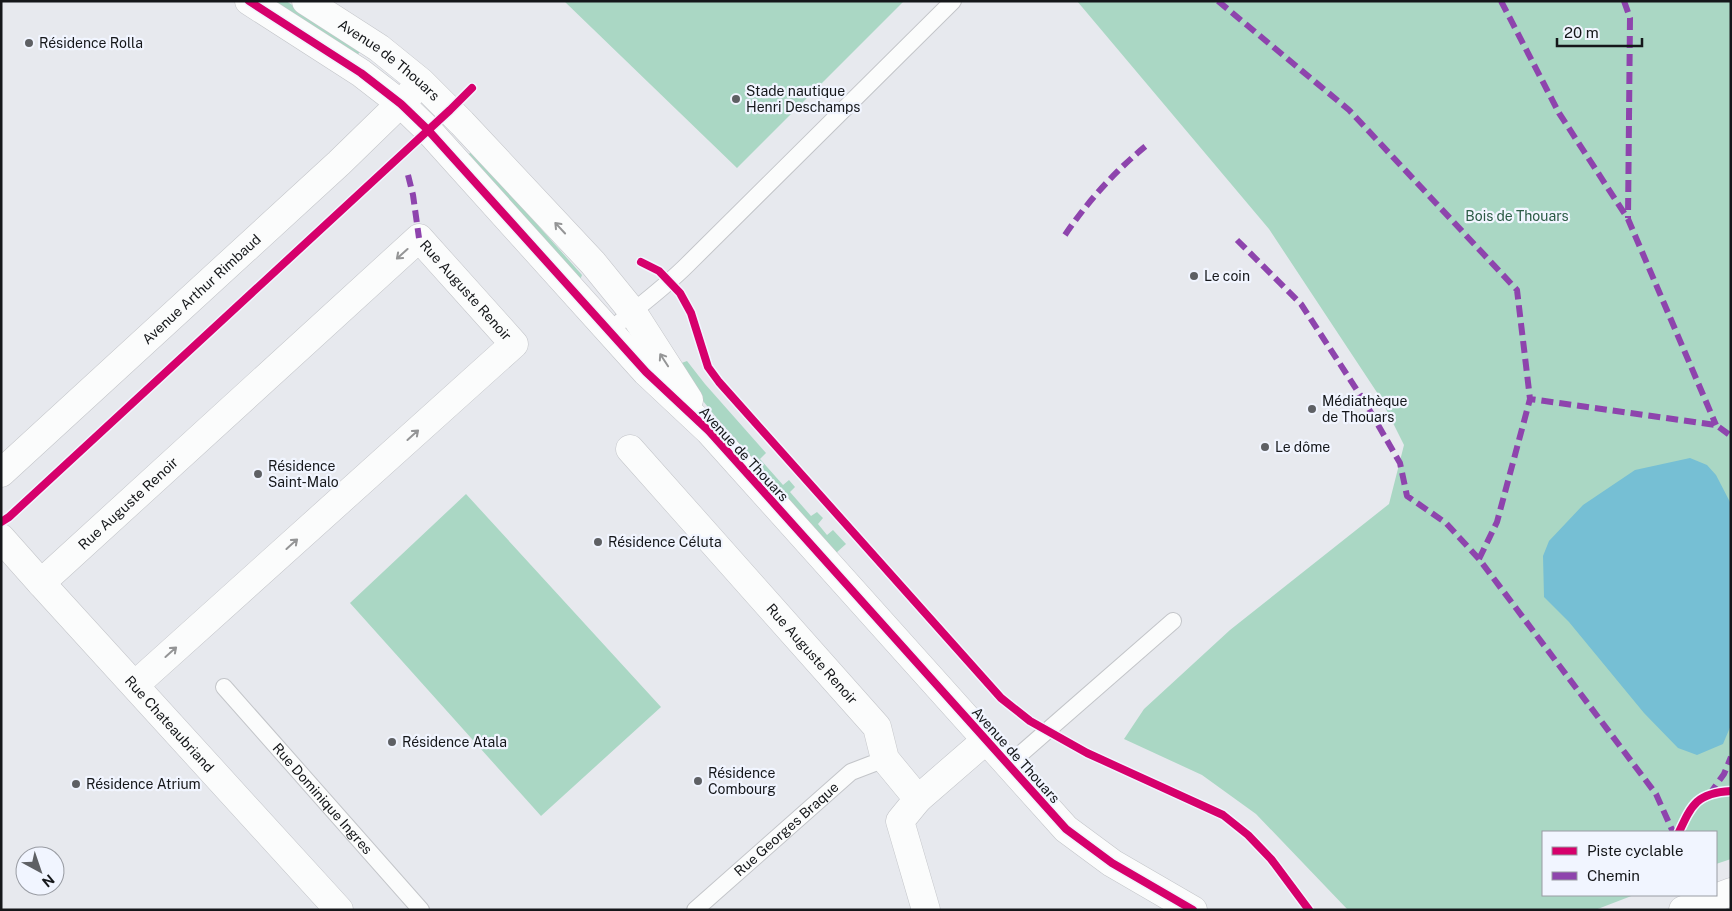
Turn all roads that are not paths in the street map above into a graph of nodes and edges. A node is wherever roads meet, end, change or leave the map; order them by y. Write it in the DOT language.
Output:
graph roads {
  1 [pos="249,1"];
  2 [pos="306,1"];
  3 [pos="953,1"];
  4 [pos="421,82"];
  5 [pos="401,104"];
  6 [pos="632,311"];
  7 [pos="609,331"];
  8 [pos="709,431"];
  9 [pos="630,449"];
  10 [pos="1,473"];
  11 [pos="1,538"];
  12 [pos="40,583"];
  13 [pos="1173,621"];
  14 [pos="135,685"];
  15 [pos="224,687"];
  16 [pos="986,740"];
  17 [pos="885,759"];
  18 [pos="1008,765"];
  19 [pos="918,799"];
  20 [pos="1731,892"];
  21 [pos="339,910"];
  22 [pos="421,910"];
  23 [pos="695,910"];
  24 [pos="926,910"];
  25 [pos="1193,910"];
  26 [pos="1684,910"];
  1 -- 5 [label="street, Avenue de Thouars"];
  2 -- 4 [label="street, Avenue de Thouars"];
  3 -- 6 [label="lane"];
  4 -- 5 [label="street, Avenue Arthur Rimbaud"];
  6 -- 4 [label="street, Avenue de Thouars, one-way"];
  5 -- 7 [label="street, Avenue de Thouars"];
  5 -- 10 [label="street, Avenue Arthur Rimbaud"];
  6 -- 7 [label="lane"];
  8 -- 6 [label="street, Avenue de Thouars, one-way"];
  7 -- 8 [label="street, Avenue de Thouars"];
  8 -- 16 [label="street, Avenue de Thouars"];
  9 -- 17 [label="street, Rue Auguste Renoir"];
  11 -- 12 [label="street, Rue Chateaubriand"];
  12 -- 14 [label="street, Rue Chateaubriand"];
  14 -- 12 [label="street, Rue Auguste Renoir, one-way"];
  13 -- 18 [label="lane"];
  14 -- 21 [label="street, Rue Chateaubriand"];
  15 -- 22 [label="lane, Rue Dominique Ingres"];
  16 -- 18 [label="street, Avenue de Thouars"];
  16 -- 19 [label="street"];
  17 -- 19 [label="street, Rue Auguste Renoir"];
  17 -- 23 [label="lane, Rue Georges Braque"];
  18 -- 25 [label="street, Avenue de Thouars"];
  19 -- 24 [label="street"];
  20 -- 26 [label="street"];
}
